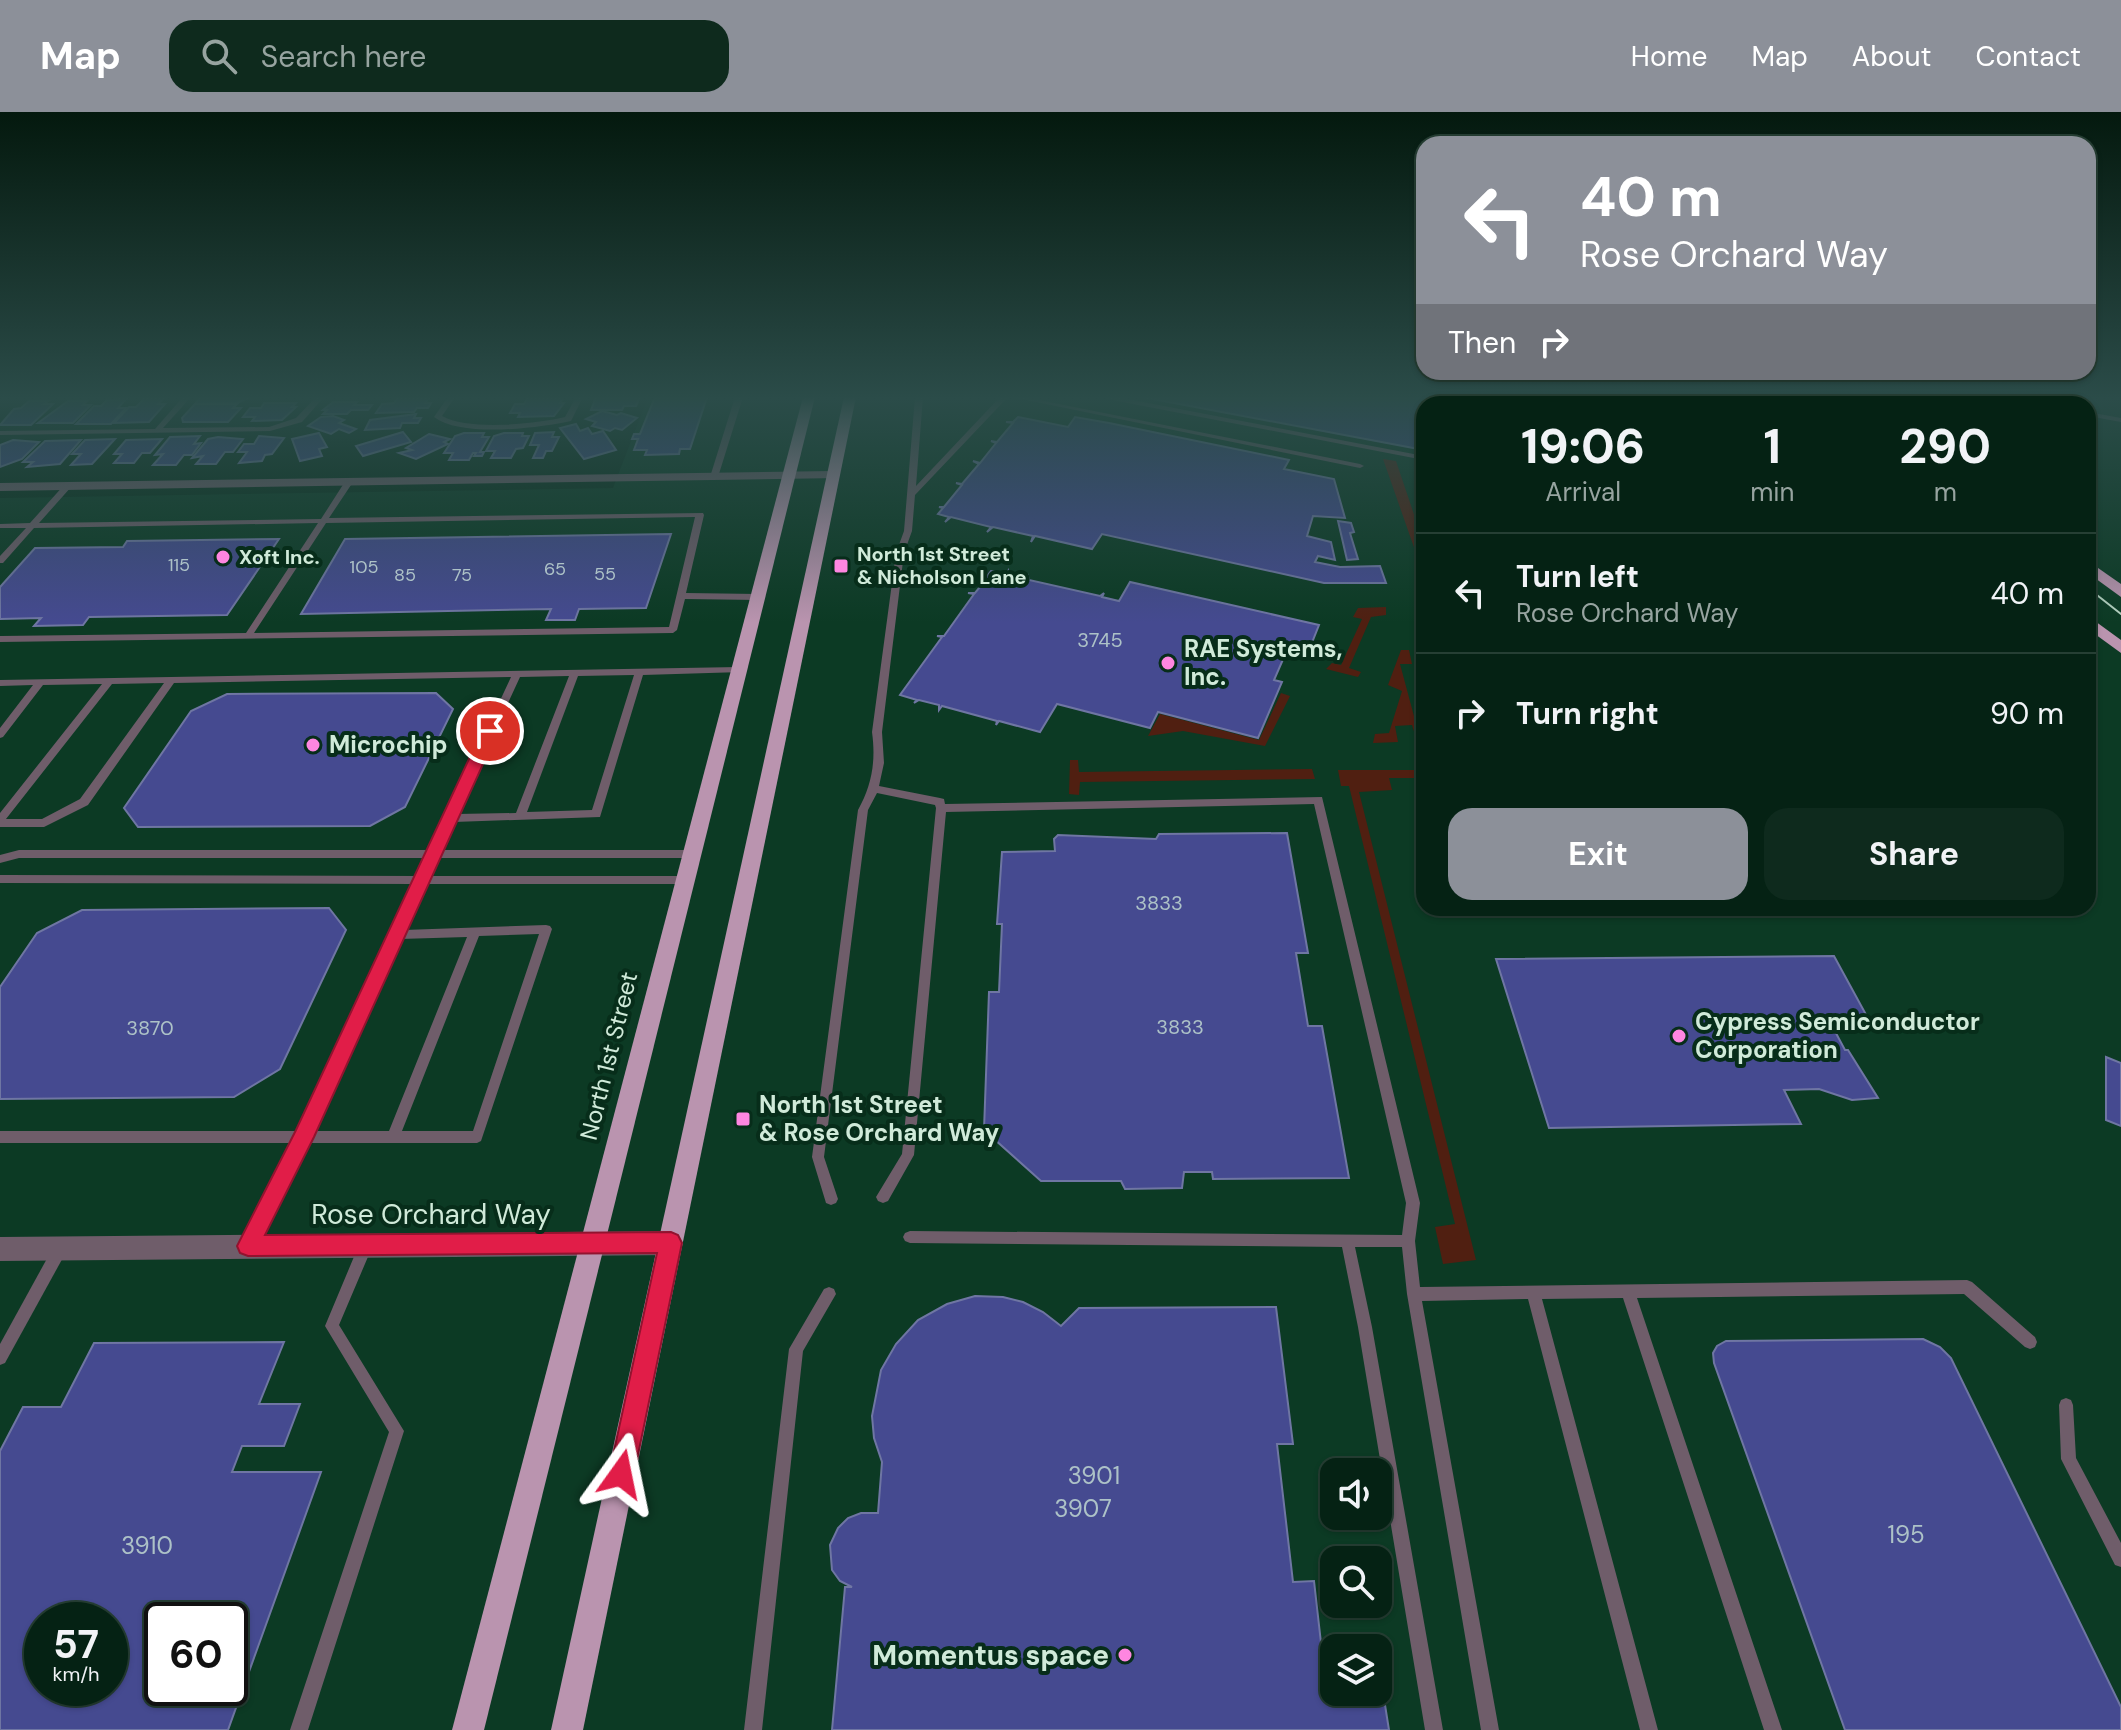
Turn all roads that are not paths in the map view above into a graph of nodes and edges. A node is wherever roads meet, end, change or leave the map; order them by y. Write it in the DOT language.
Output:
graph roads {
  1 [pos="715,473"];
  2 [pos="790,473"];
  3 [pos="912,473"];
  4 [pos="932,473"];
  5 [pos="833,475"];
  6 [pos="789,476"];
  7 [pos="714,477"];
  8 [pos="349,482"];
  9 [pos="68,486"];
  10 [pos="0,487"];
  11 [pos="910,496"];
  12 [pos="324,521"];
  13 [pos="32,525"];
  14 [pos="0,526"];
  15 [pos="0,561"];
  16 [pos="2096,572"];
  17 [pos="2121,592"];
  18 [pos="681,596"];
  19 [pos="758,597"];
  20 [pos="2096,628"];
  21 [pos="248,636"];
  22 [pos="0,639"];
  23 [pos="2121,648"];
  24 [pos="739,670"];
  25 [pos="640,671"];
  26 [pos="575,672"];
  27 [pos="517,673"];
  28 [pos="172,679"];
  29 [pos="109,681"];
  30 [pos="41,682"];
  31 [pos="0,683"];
  32 [pos="0,735"];
  33 [pos="875,789"];
  34 [pos="941,808"];
  35 [pos="520,816"];
  36 [pos="450,818"];
  37 [pos="0,822"];
  38 [pos="434,854"];
  39 [pos="692,854"];
  40 [pos="0,859"];
  41 [pos="0,879"];
  42 [pos="422,880"];
  43 [pos="685,880"];
  44 [pos="475,931"];
  45 [pos="397,935"];
  46 [pos="0,1137"];
  47 [pos="304,1137"];
  48 [pos="393,1137"];
  49 [pos="883,1197"];
  50 [pos="831,1199"];
  51 [pos="910,1237"];
  52 [pos="1347,1240"];
  53 [pos="1408,1241"];
  54 [pos="592,1243"];
  55 [pos="671,1243"];
  56 [pos="366,1245"];
  57 [pos="248,1246"];
  58 [pos="0,1249"];
  59 [pos="60,1249"];
  60 [pos="1628,1291"];
  61 [pos="1533,1293"];
  62 [pos="829,1294"];
  63 [pos="1414,1294"];
  64 [pos="2030,1342"];
  65 [pos="0,1358"];
  66 [pos="2066,1405"];
  67 [pos="2121,1559"];
  68 [pos="299,1730"];
  69 [pos="468,1730"];
  70 [pos="567,1730"];
  71 [pos="753,1730"];
  72 [pos="1434,1730"];
  73 [pos="1490,1730"];
  74 [pos="1649,1730"];
  75 [pos="1773,1730"];
  1 -- 7 [label="lane"];
  2 -- 6 [label="main road, North 1st Street"];
  3 -- 11 [label="lane"];
  4 -- 11 [label="lane"];
  5 -- 6 [label="street"];
  5 -- 55 [label="main road"];
  6 -- 7 [label="street"];
  6 -- 19 [label="main road, North 1st Street"];
  7 -- 8 [label="street"];
  8 -- 9 [label="street"];
  8 -- 12 [label="lane"];
  9 -- 10 [label="street"];
  9 -- 13 [label="lane"];
  11 -- 33 [label="lane"];
  12 -- 13 [label="lane"];
  12 -- 18 [label="lane"];
  12 -- 21 [label="lane"];
  13 -- 14 [label="lane"];
  13 -- 15 [label="lane"];
  16 -- 17 [label="main road"];
  18 -- 19 [label="lane"];
  18 -- 21 [label="lane"];
  19 -- 24 [label="main road, North 1st Street"];
  20 -- 23 [label="main road"];
  21 -- 22 [label="lane"];
  24 -- 25 [label="lane"];
  24 -- 39 [label="main road, North 1st Street"];
  25 -- 26 [label="lane"];
  25 -- 35 [label="lane"];
  26 -- 27 [label="lane"];
  26 -- 35 [label="lane"];
  27 -- 28 [label="lane"];
  27 -- 36 [label="lane"];
  28 -- 29 [label="lane"];
  28 -- 37 [label="lane"];
  29 -- 30 [label="lane"];
  29 -- 37 [label="lane"];
  30 -- 31 [label="lane"];
  30 -- 32 [label="lane"];
  33 -- 34 [label="lane"];
  33 -- 50 [label="lane"];
  34 -- 49 [label="lane"];
  34 -- 53 [label="lane"];
  35 -- 36 [label="lane"];
  36 -- 38 [label="lane"];
  38 -- 39 [label="lane"];
  38 -- 40 [label="lane"];
  38 -- 42 [label="lane"];
  39 -- 43 [label="main road, North 1st Street"];
  41 -- 42 [label="lane"];
  42 -- 43 [label="lane"];
  42 -- 45 [label="lane"];
  43 -- 54 [label="main road, North 1st Street"];
  44 -- 45 [label="lane"];
  44 -- 48 [label="lane"];
  44 -- 48 [label="lane"];
  45 -- 47 [label="lane"];
  46 -- 47 [label="lane"];
  47 -- 48 [label="lane"];
  47 -- 57 [label="lane"];
  51 -- 52 [label="lane"];
  52 -- 53 [label="lane"];
  52 -- 72 [label="lane"];
  53 -- 63 [label="lane"];
  54 -- 55 [label="street, Rose Orchard Way"];
  54 -- 56 [label="street, Rose Orchard Way"];
  54 -- 69 [label="main road, North 1st Street"];
  55 -- 70 [label="main road"];
  56 -- 57 [label="street, Rose Orchard Way"];
  56 -- 68 [label="lane"];
  57 -- 59 [label="street, Rose Orchard Way"];
  58 -- 59 [label="street, Rose Orchard Way"];
  59 -- 65 [label="lane"];
  60 -- 61 [label="lane"];
  60 -- 64 [label="lane"];
  60 -- 75 [label="lane"];
  61 -- 63 [label="lane"];
  61 -- 74 [label="lane"];
  62 -- 71 [label="lane"];
  63 -- 73 [label="lane"];
  66 -- 67 [label="lane"];
}
